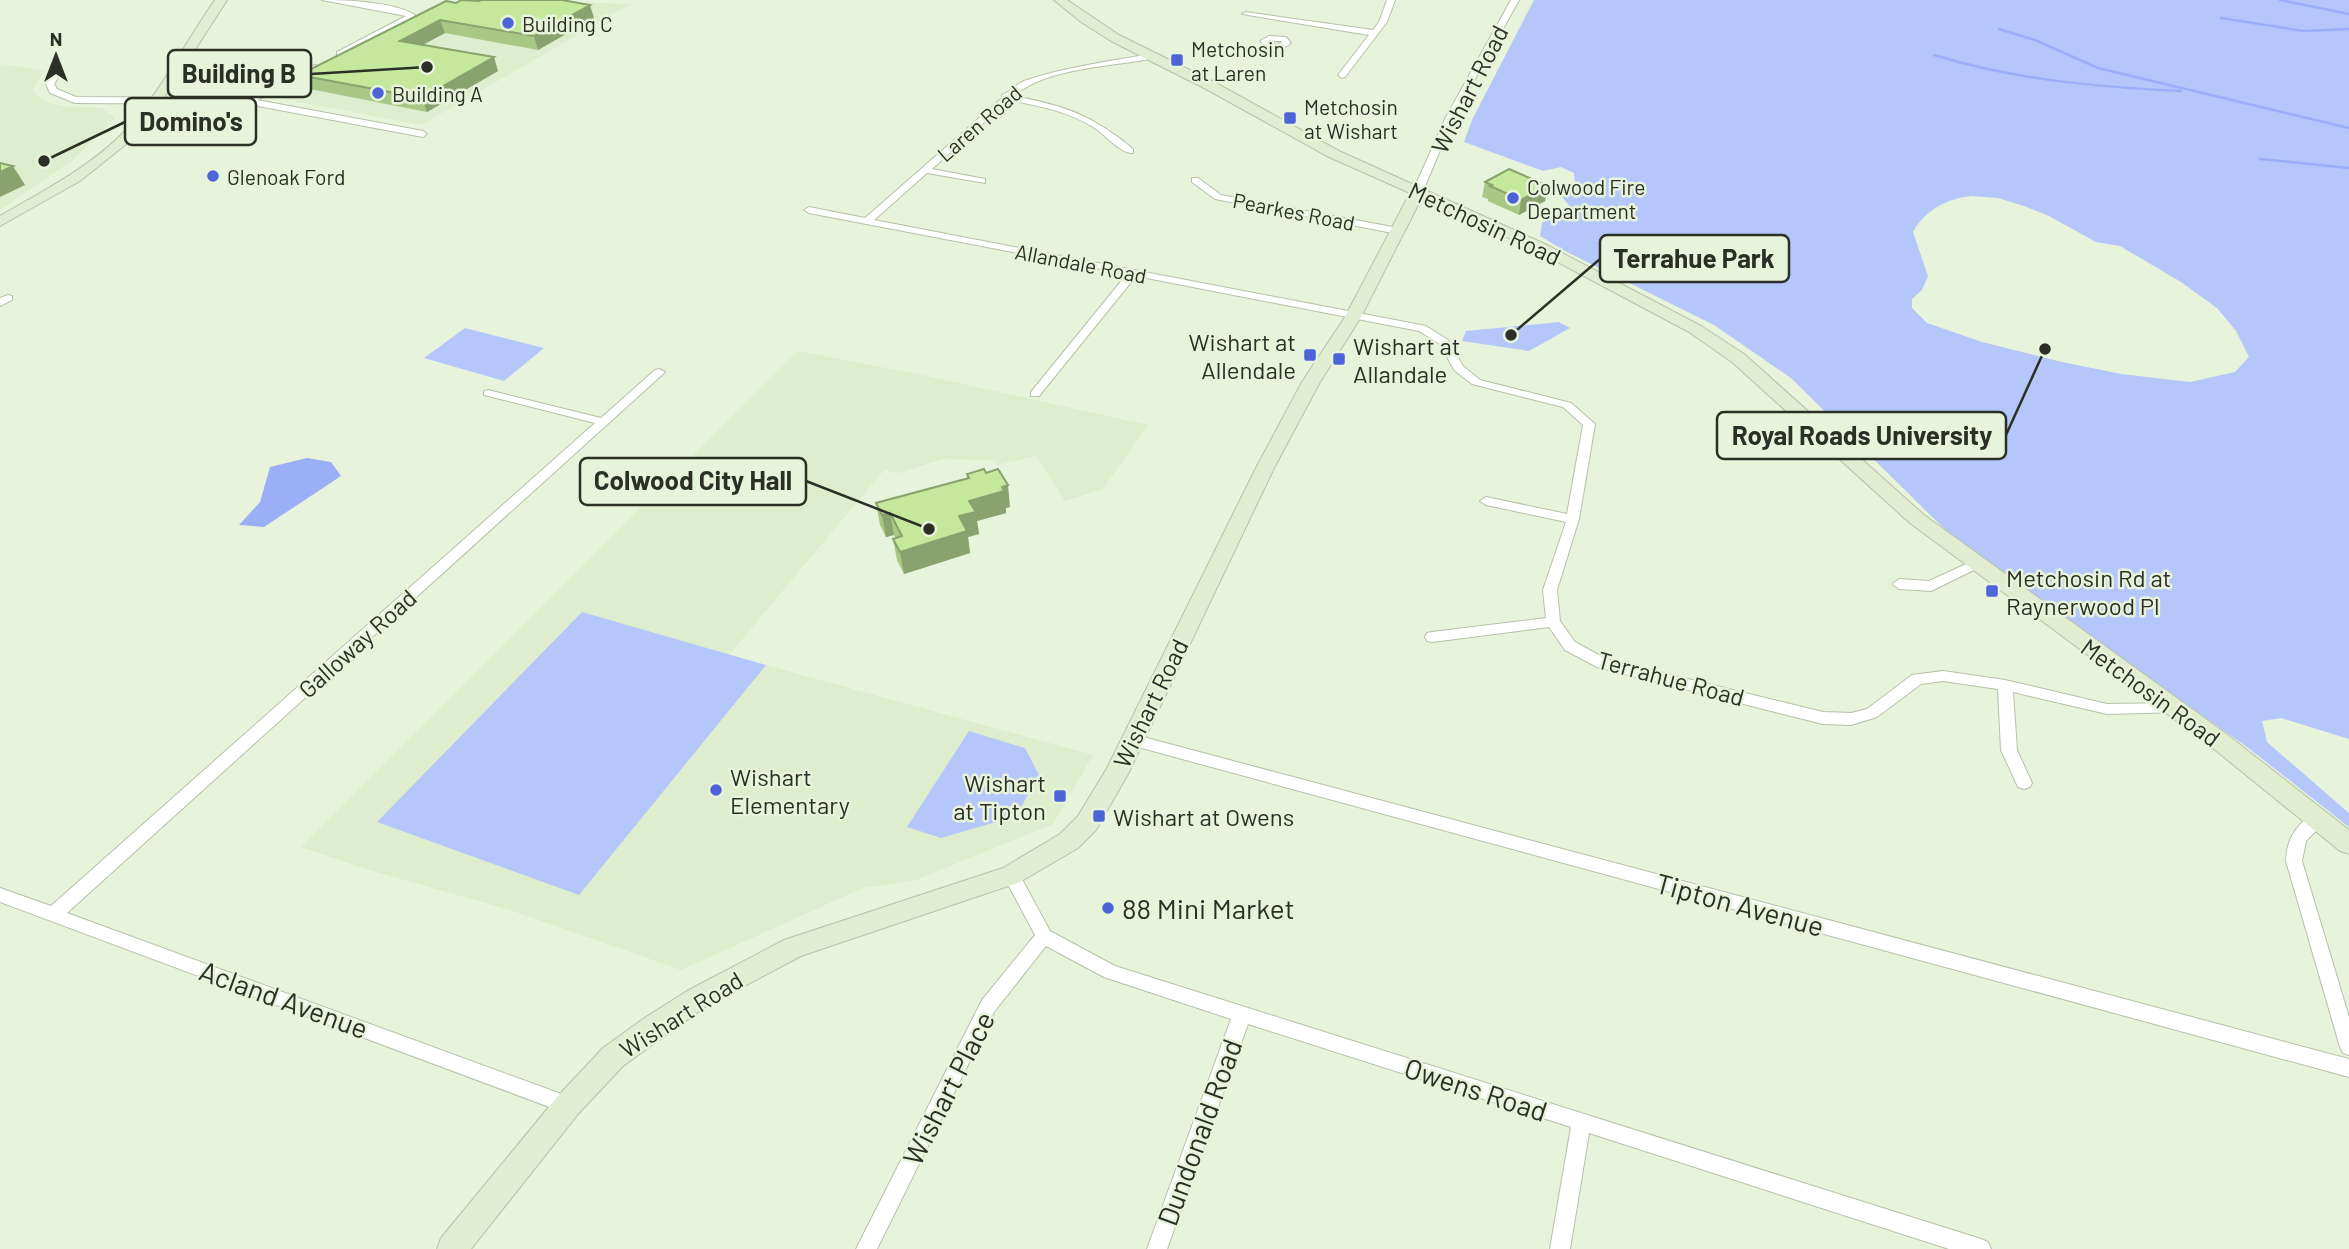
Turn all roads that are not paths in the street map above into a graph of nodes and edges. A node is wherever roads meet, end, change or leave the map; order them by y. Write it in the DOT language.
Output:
graph roads {
  1 [pos="206,0"];
  2 [pos="221,0"];
  3 [pos="326,0"];
  4 [pos="1060,0"];
  5 [pos="1391,0"];
  6 [pos="1515,0"];
  7 [pos="1246,14"];
  8 [pos="1283,20"];
  9 [pos="1374,33"];
  10 [pos="1273,37"];
  11 [pos="337,56"];
  12 [pos="1152,56"];
  13 [pos="325,62"];
  14 [pos="57,73"];
  15 [pos="1342,75"];
  16 [pos="1006,97"];
  17 [pos="140,101"];
  18 [pos="155,101"];
  19 [pos="248,101"];
  20 [pos="423,134"];
  21 [pos="1130,151"];
  22 [pos="926,170"];
  23 [pos="1195,180"];
  24 [pos="982,181"];
  25 [pos="1418,191"];
  26 [pos="33,202"];
  27 [pos="809,210"];
  28 [pos="867,221"];
  29 [pos="0,222"];
  30 [pos="1398,231"];
  31 [pos="1133,273"];
  32 [pos="1353,317"];
  33 [pos="659,372"];
  34 [pos="488,393"];
  35 [pos="1035,394"];
  36 [pos="604,422"];
  37 [pos="1486,501"];
  38 [pos="1573,519"];
  39 [pos="1975,564"];
  40 [pos="1899,584"];
  41 [pos="1553,622"];
  42 [pos="1432,637"];
  43 [pos="2005,685"];
  44 [pos="2176,708"];
  45 [pos="1132,740"];
  46 [pos="2024,783"];
  47 [pos="2320,818"];
  48 [pos="2349,844"];
  49 [pos="1011,875"];
  50 [pos="0,894"];
  51 [pos="55,913"];
  52 [pos="1044,936"];
  53 [pos="1242,1014"];
  54 [pos="2349,1047"];
  55 [pos="2349,1069"];
  56 [pos="568,1105"];
  57 [pos="1581,1122"];
  58 [pos="452,1249"];
  59 [pos="866,1249"];
  60 [pos="1157,1249"];
  61 [pos="1560,1249"];
  62 [pos="1978,1249"];
  1 -- 17 [label="main road"];
  2 -- 18 [label="main road"];
  3 -- 11 [label="street"];
  4 -- 12 [label="main road, Metchosin Road"];
  5 -- 9 [label="street"];
  6 -- 25 [label="street, Wishart Road"];
  7 -- 8 [label="street"];
  8 -- 9 [label="street"];
  8 -- 10 [label="street"];
  9 -- 15 [label="street"];
  12 -- 16 [label="street, Laren Road"];
  12 -- 25 [label="main road, Metchosin Road"];
  13 -- 19 [label="street"];
  14 -- 17 [label="street"];
  16 -- 21 [label="street"];
  16 -- 22 [label="street, Laren Road"];
  17 -- 18 [label="street"];
  17 -- 26 [label="main road"];
  18 -- 19 [label="street"];
  18 -- 26 [label="main road"];
  19 -- 20 [label="street"];
  22 -- 24 [label="street"];
  22 -- 28 [label="street, Laren Road"];
  23 -- 30 [label="street, Pearkes Road"];
  25 -- 30 [label="main road, Wishart Road"];
  25 -- 39 [label="main road, Metchosin Road"];
  26 -- 29 [label="main road"];
  27 -- 28 [label="street, Allandale Road"];
  28 -- 31 [label="street, Allandale Road"];
  30 -- 32 [label="main road, Wishart Road"];
  31 -- 32 [label="street, Allandale Road"];
  31 -- 35 [label="street"];
  32 -- 38 [label="street"];
  32 -- 45 [label="main road, Wishart Road"];
  33 -- 36 [label="street, Galloway Road"];
  34 -- 36 [label="street"];
  36 -- 51 [label="street, Galloway Road"];
  37 -- 38 [label="street"];
  38 -- 41 [label="street"];
  39 -- 40 [label="street"];
  39 -- 44 [label="main road, Metchosin Road"];
  41 -- 42 [label="street"];
  41 -- 43 [label="street, Terrahue Road"];
  43 -- 44 [label="street, Terrahue Road"];
  43 -- 46 [label="street"];
  44 -- 47 [label="main road, Metchosin Road"];
  45 -- 49 [label="main road, Wishart Road"];
  45 -- 55 [label="street, Tipton Avenue"];
  47 -- 48 [label="main road, Metchosin Road"];
  47 -- 54 [label="street"];
  49 -- 52 [label="street"];
  49 -- 56 [label="main road, Wishart Road"];
  50 -- 51 [label="street, Acland Avenue"];
  51 -- 56 [label="street, Acland Avenue"];
  52 -- 53 [label="street, Owens Road"];
  52 -- 59 [label="street, Wishart Place"];
  53 -- 57 [label="street, Owens Road"];
  53 -- 60 [label="street, Dundonald Road"];
  56 -- 58 [label="main road, Wishart Road"];
  57 -- 61 [label="street"];
  57 -- 62 [label="street, Owens Road"];
}
